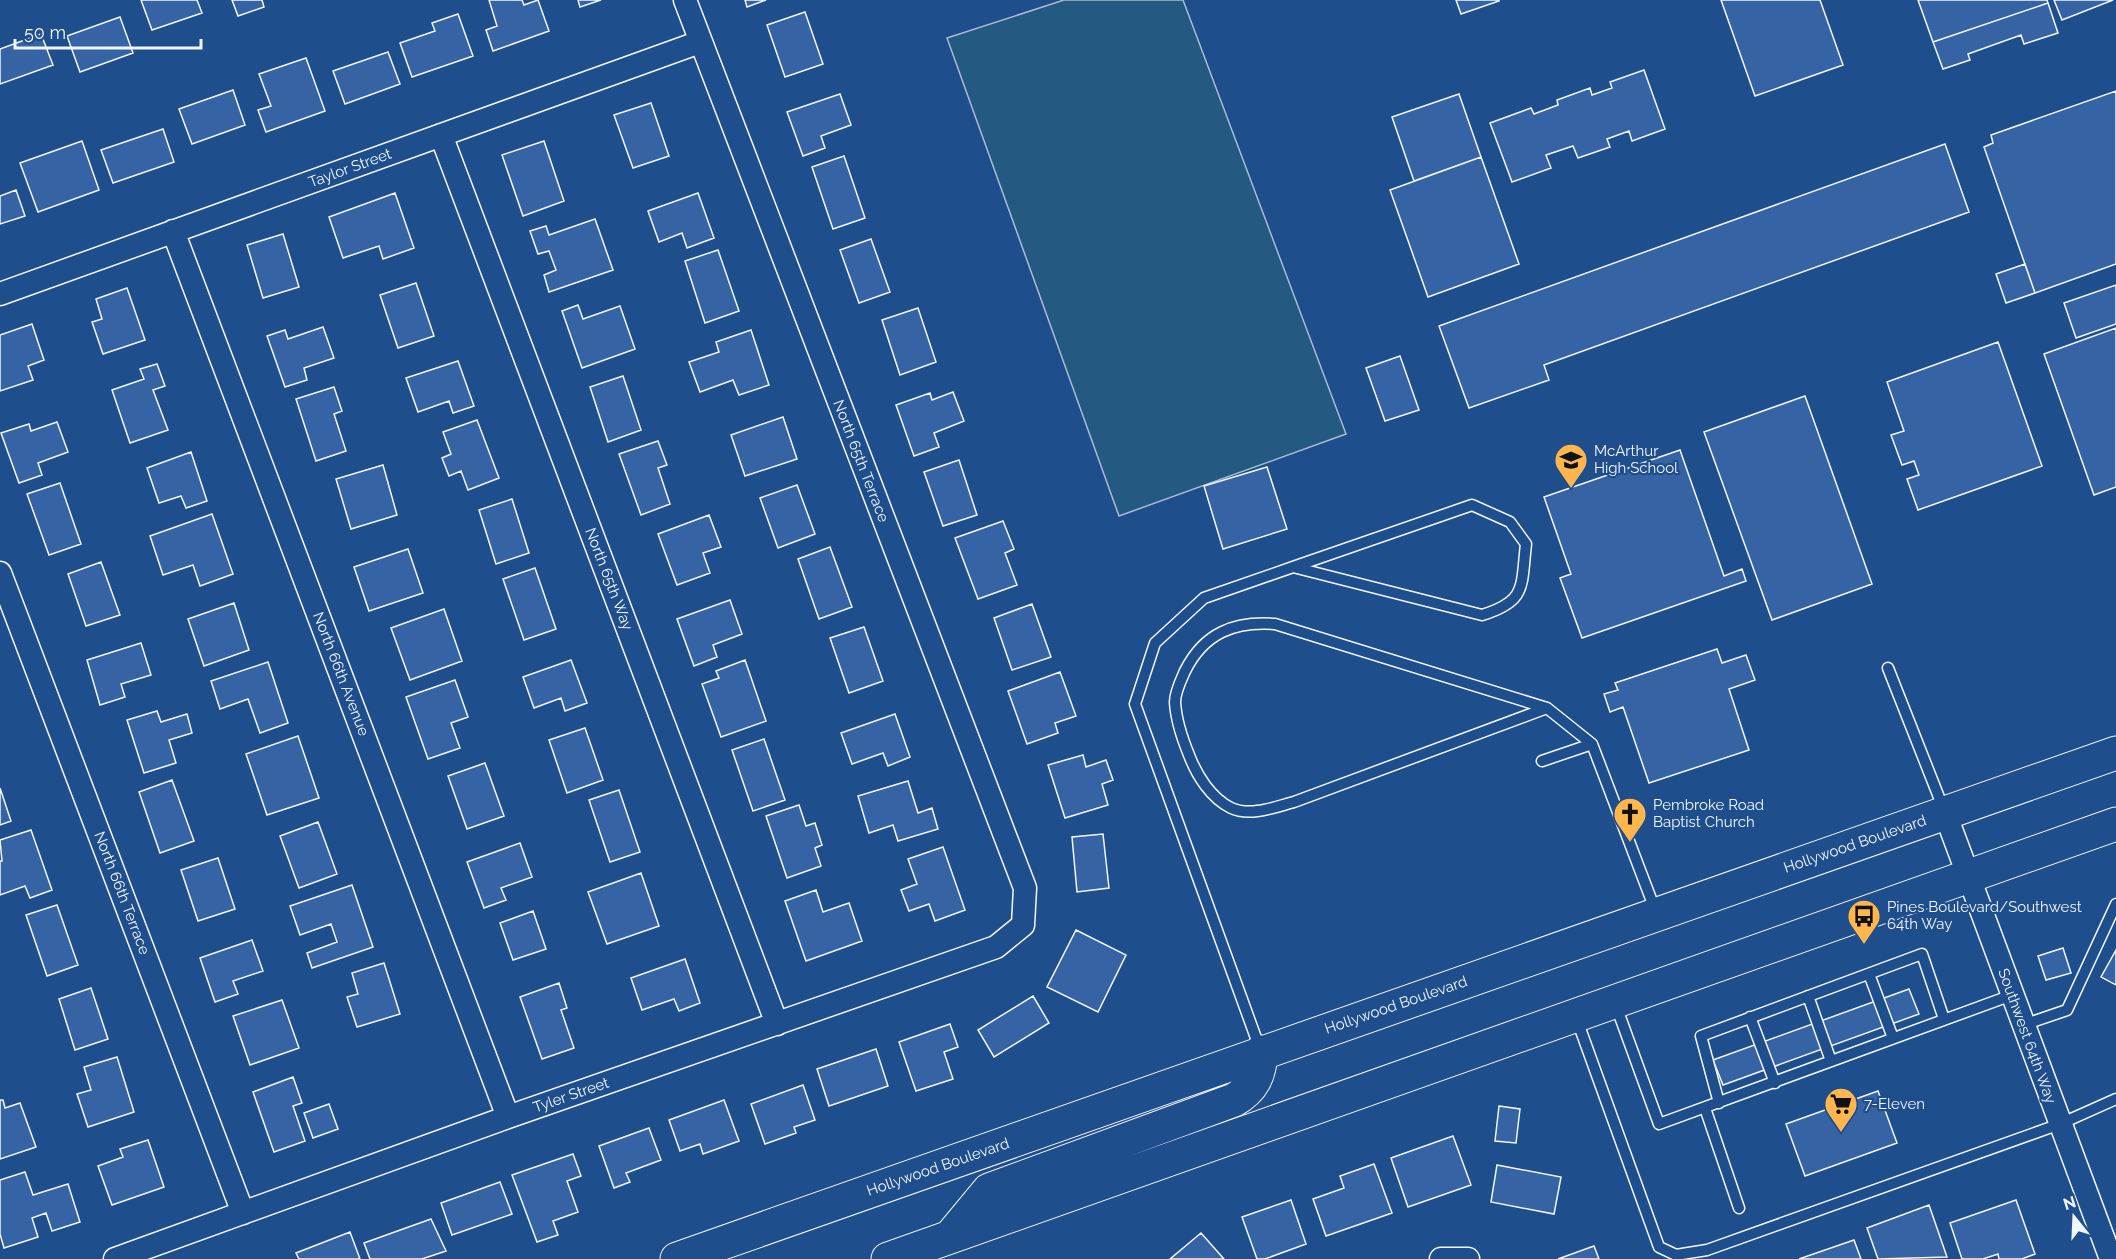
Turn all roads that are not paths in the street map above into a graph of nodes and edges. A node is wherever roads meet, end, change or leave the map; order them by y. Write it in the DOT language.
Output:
graph roads {
  1 [pos="685,0"];
  2 [pos="700,42"];
  3 [pos="441,135"];
  4 [pos="173,231"];
  5 [pos="0,294"];
  6 [pos="1293,567"];
  7 [pos="0,573"];
  8 [pos="1888,668"];
  9 [pos="1547,708"];
  10 [pos="1592,744"];
  11 [pos="2116,753"];
  12 [pos="1542,761"];
  13 [pos="1945,813"];
  14 [pos="2116,825"];
  15 [pos="1968,877"];
  16 [pos="2116,904"];
  17 [pos="1657,914"];
  18 [pos="1023,925"];
  19 [pos="1869,974"];
  20 [pos="2012,995"];
  21 [pos="1808,996"];
  22 [pos="1615,1002"];
  23 [pos="1575,1017"];
  24 [pos="1750,1017"];
  25 [pos="1944,1019"];
  26 [pos="777,1023"];
  27 [pos="2024,1025"];
  28 [pos="1893,1038"];
  29 [pos="1261,1052"];
  30 [pos="1831,1061"];
  31 [pos="1774,1083"];
  32 [pos="2116,1098"];
  33 [pos="1719,1103"];
  34 [pos="1705,1108"];
  35 [pos="508,1117"];
  36 [pos="2060,1124"];
  37 [pos="1739,1208"];
  38 [pos="243,1214"];
  39 [pos="950,1237"];
  40 [pos="115,1259"];
  41 [pos="677,1259"];
  42 [pos="888,1259"];
  43 [pos="1442,1259"];
  44 [pos="1468,1259"];
  45 [pos="2110,1259"];
  1 -- 2 [label="street, North 65th Terrace"];
  2 -- 3 [label="street, Taylor Street"];
  2 -- 18 [label="street, North 65th Terrace"];
  3 -- 4 [label="street, Taylor Street"];
  3 -- 26 [label="street, North 65th Way"];
  4 -- 5 [label="street, Taylor Street"];
  4 -- 35 [label="street, North 66th Avenue"];
  6 -- 6 [label="lane"];
  6 -- 29 [label="lane"];
  7 -- 38 [label="street, North 66th Terrace"];
  8 -- 13 [label="lane"];
  9 -- 9 [label="lane"];
  9 -- 10 [label="lane"];
  10 -- 12 [label="lane"];
  10 -- 17 [label="lane"];
  11 -- 13 [label="highway, Hollywood Boulevard"];
  13 -- 15 [label="street, Southwest 64th Way"];
  13 -- 17 [label="highway, Hollywood Boulevard"];
  14 -- 15 [label="highway"];
  15 -- 20 [label="street, Southwest 64th Way"];
  15 -- 22 [label="highway"];
  16 -- 27 [label="lane"];
  17 -- 29 [label="highway, Hollywood Boulevard"];
  18 -- 26 [label="street, Tyler Street"];
  19 -- 21 [label="lane"];
  19 -- 25 [label="lane"];
  19 -- 28 [label="lane"];
  20 -- 25 [label="lane"];
  20 -- 27 [label="street, Southwest 64th Way"];
  21 -- 24 [label="lane"];
  21 -- 30 [label="lane"];
  22 -- 23 [label="highway"];
  22 -- 34 [label="lane"];
  23 -- 36 [label="lane"];
  23 -- 39 [label="highway"];
  24 -- 31 [label="lane"];
  24 -- 33 [label="lane"];
  25 -- 28 [label="lane"];
  26 -- 35 [label="street, Tyler Street"];
  27 -- 36 [label="street, Southwest 64th Way"];
  28 -- 30 [label="lane"];
  29 -- 39 [label="highway"];
  29 -- 41 [label="highway, Hollywood Boulevard"];
  30 -- 31 [label="lane"];
  31 -- 33 [label="lane"];
  32 -- 36 [label="lane"];
  33 -- 34 [label="lane"];
  34 -- 37 [label="lane"];
  35 -- 38 [label="street, Tyler Street"];
  36 -- 45 [label="street, Southwest 64th Way"];
  38 -- 40 [label="street, Tyler Street"];
  39 -- 42 [label="highway"];
  43 -- 44 [label="street"];
}
